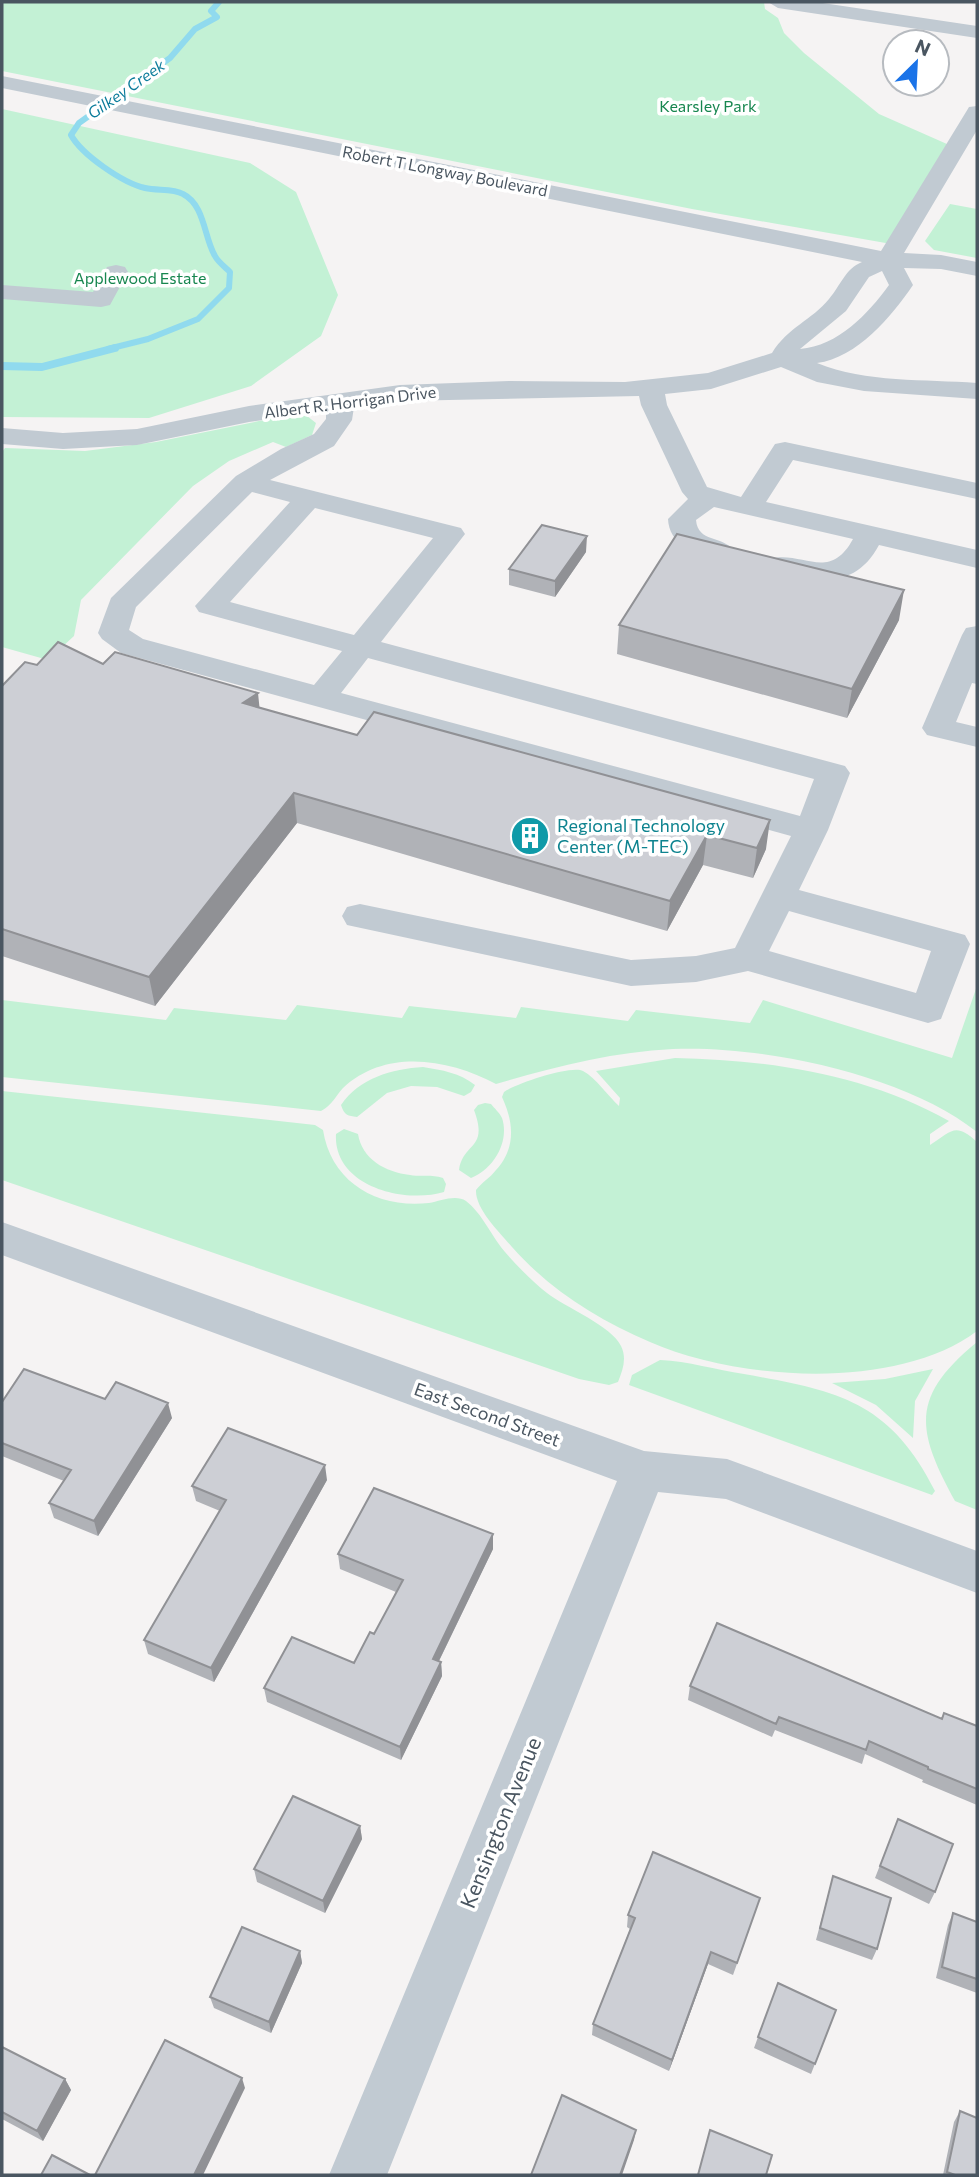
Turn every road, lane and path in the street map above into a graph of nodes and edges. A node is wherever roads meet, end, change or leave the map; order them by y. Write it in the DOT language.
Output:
graph roads {
  1 [pos="778,2"];
  2 [pos="977,32"];
  3 [pos="2,82"];
  4 [pos="973,126"];
  5 [pos="888,260"];
  6 [pos="977,269"];
  7 [pos="116,272"];
  8 [pos="977,287"];
  9 [pos="2,292"];
  10 [pos="782,358"];
  11 [pos="651,388"];
  12 [pos="977,391"];
  13 [pos="341,400"];
  14 [pos="2,436"];
  15 [pos="246,482"];
  16 [pos="977,491"];
  17 [pos="309,498"];
  18 [pos="710,498"];
  19 [pos="749,507"];
  20 [pos="870,535"];
  21 [pos="718,550"];
  22 [pos="977,559"];
  23 [pos="758,560"];
  24 [pos="977,635"];
  25 [pos="360,646"];
  26 [pos="969,673"];
  27 [pos="321,697"];
  28 [pos="977,737"];
  29 [pos="811,830"];
  30 [pos="779,896"];
  31 [pos="360,916"];
  32 [pos="748,958"];
  33 [pos="2,1238"];
  34 [pos="644,1471"];
  35 [pos="977,1572"];
  36 [pos="358,2175"];
  1 -- 2 [label="street"];
  3 -- 5 [label="street, Robert T Longway Boulevard"];
  4 -- 5 [label="street"];
  5 -- 6 [label="street, Robert T Longway Boulevard"];
  5 -- 8 [label="street, Robert T Longway Boulevard"];
  5 -- 10 [label="street"];
  5 -- 10 [label="street, Albert R. Horrigan Drive"];
  7 -- 9 [label="street"];
  10 -- 11 [label="street, Albert R. Horrigan Drive"];
  10 -- 12 [label="street"];
  11 -- 13 [label="street, Albert R. Horrigan Drive"];
  11 -- 18 [label="street"];
  13 -- 14 [label="street, Albert R. Horrigan Drive"];
  13 -- 15 [label="street"];
  15 -- 17 [label="street"];
  15 -- 27 [label="street"];
  16 -- 19 [label="street"];
  17 -- 25 [label="street"];
  17 -- 25 [label="street"];
  18 -- 19 [label="street"];
  18 -- 21 [label="street"];
  19 -- 20 [label="street"];
  20 -- 22 [label="street"];
  20 -- 23 [label="street"];
  24 -- 26 [label="street"];
  25 -- 27 [label="street"];
  25 -- 29 [label="street"];
  26 -- 28 [label="street"];
  27 -- 29 [label="street"];
  29 -- 30 [label="street"];
  30 -- 32 [label="street"];
  30 -- 32 [label="street"];
  31 -- 32 [label="street"];
  33 -- 34 [label="street, East Second Street"];
  34 -- 35 [label="street, East Second Street"];
  34 -- 36 [label="street, Kensington Avenue"];
}
